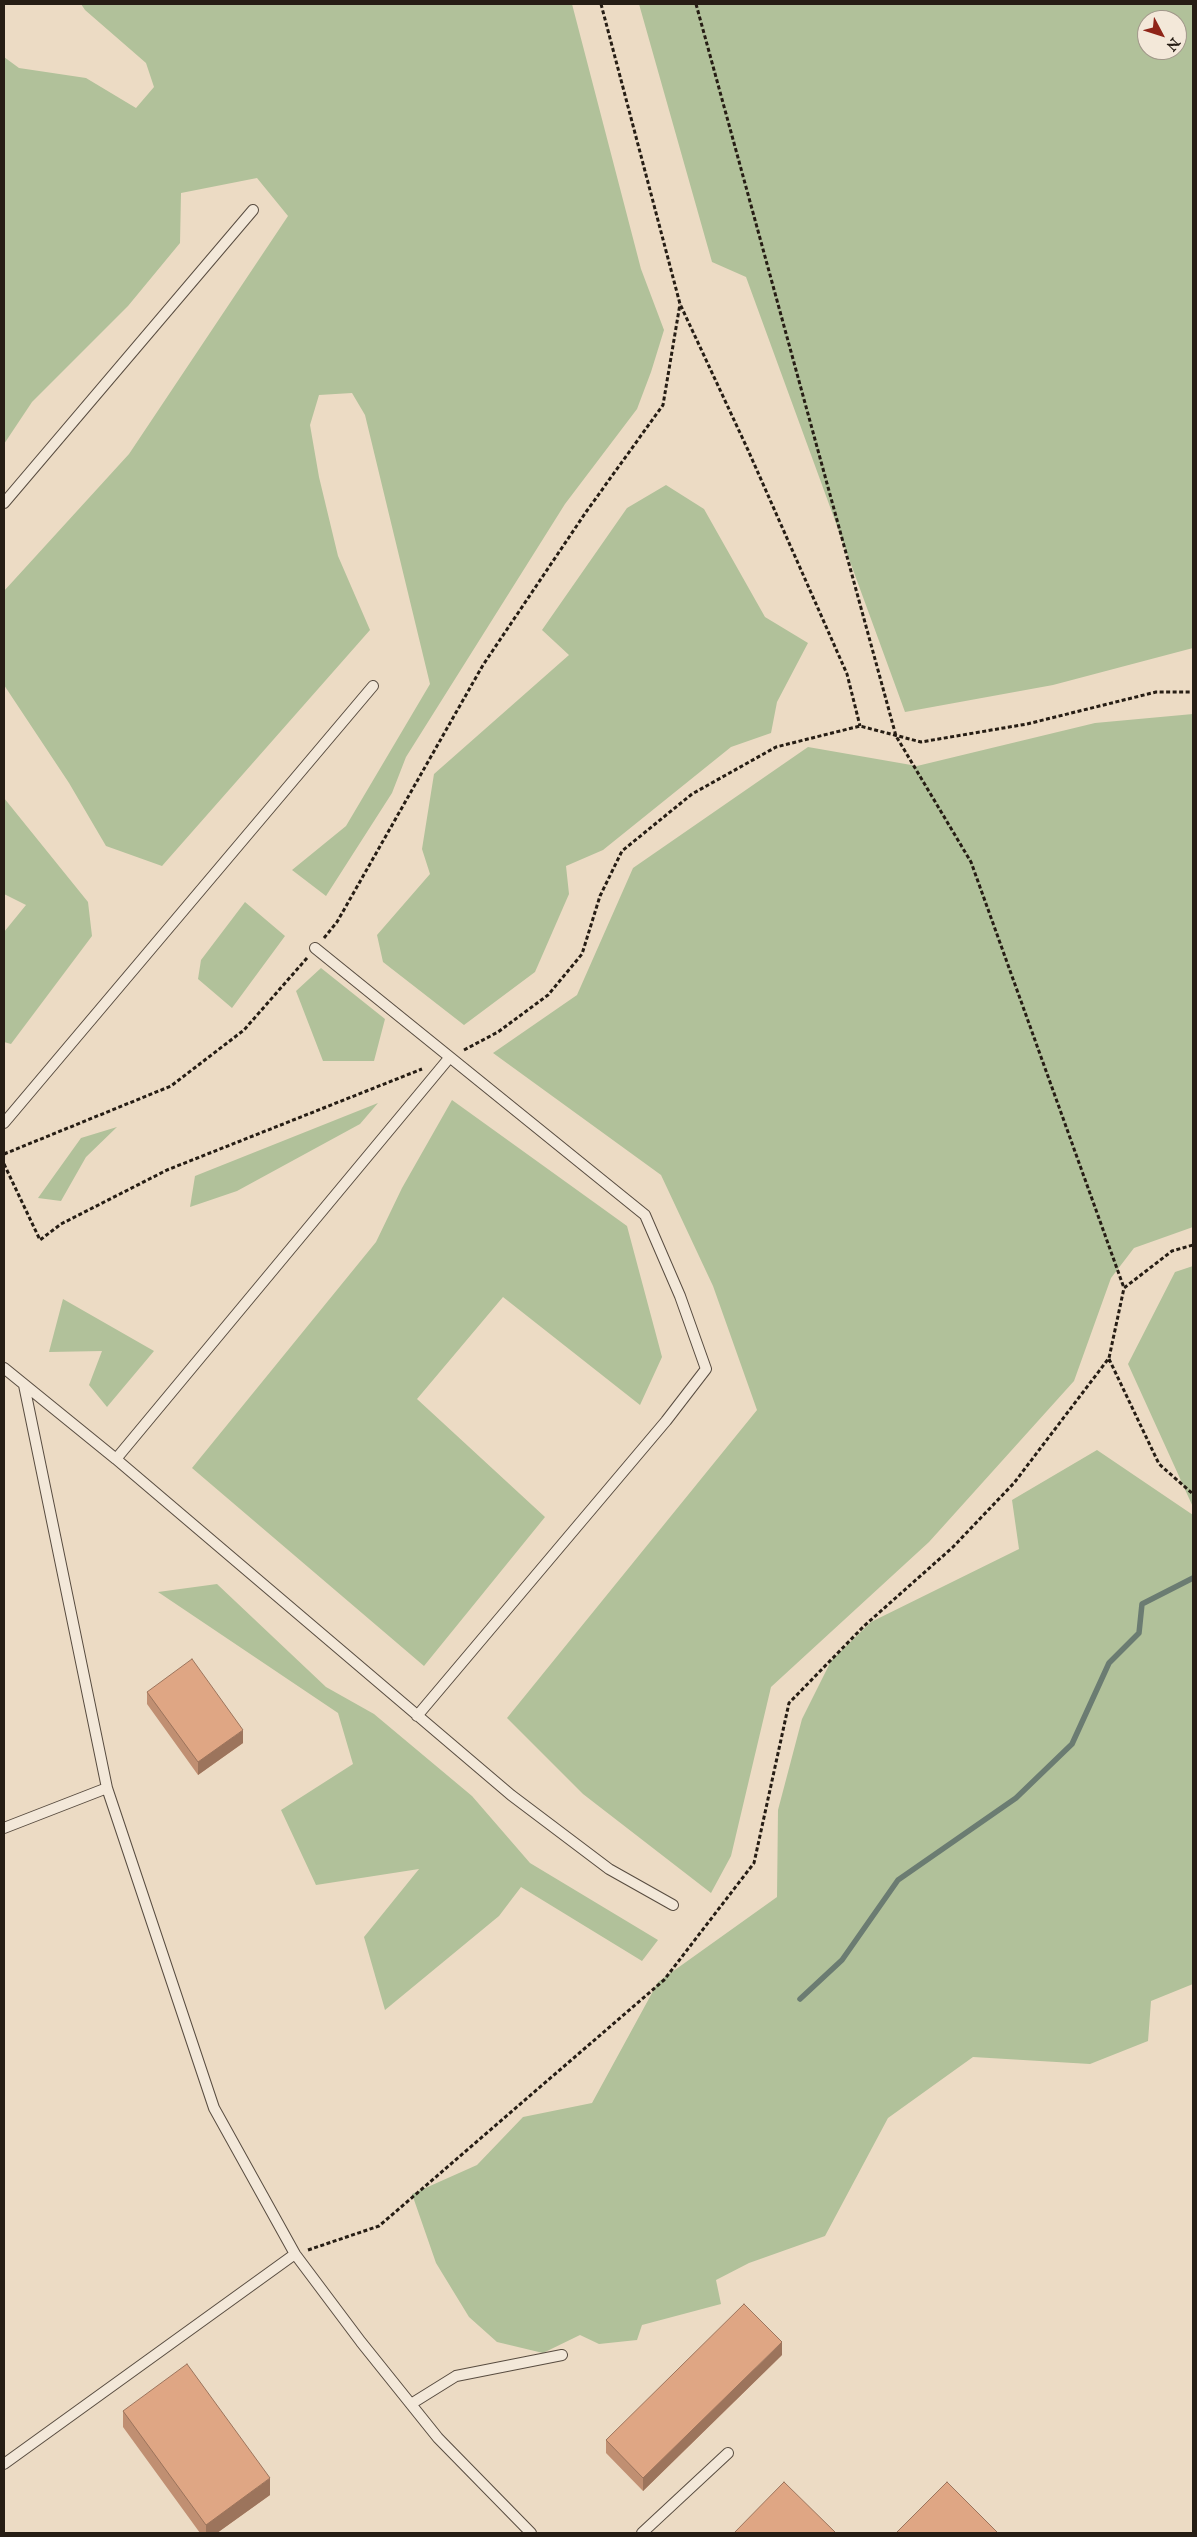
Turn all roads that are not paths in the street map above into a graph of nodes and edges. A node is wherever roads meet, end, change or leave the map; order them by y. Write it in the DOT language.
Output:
graph roads {
  1 [pos="252,210"];
  2 [pos="4,503"];
  3 [pos="373,686"];
  4 [pos="315,948"];
  5 [pos="450,1057"];
  6 [pos="4,1123"];
  7 [pos="4,1368"];
  8 [pos="24,1385"];
  9 [pos="116,1459"];
  10 [pos="417,1716"];
  11 [pos="107,1788"];
  12 [pos="4,1828"];
  13 [pos="673,1905"];
  14 [pos="295,2254"];
  15 [pos="562,2355"];
  16 [pos="411,2404"];
  17 [pos="728,2453"];
  18 [pos="4,2464"];
  19 [pos="531,2533"];
  20 [pos="642,2533"];
  1 -- 2 [label="lane"];
  3 -- 6 [label="lane"];
  4 -- 5 [label="lane"];
  5 -- 9 [label="lane"];
  5 -- 10 [label="lane"];
  7 -- 8 [label="lane"];
  8 -- 9 [label="lane"];
  8 -- 11 [label="lane"];
  9 -- 10 [label="lane"];
  10 -- 13 [label="lane"];
  11 -- 12 [label="lane"];
  11 -- 14 [label="lane"];
  14 -- 16 [label="lane"];
  14 -- 18 [label="lane"];
  15 -- 16 [label="lane"];
  16 -- 19 [label="lane"];
  17 -- 20 [label="lane"];
}
